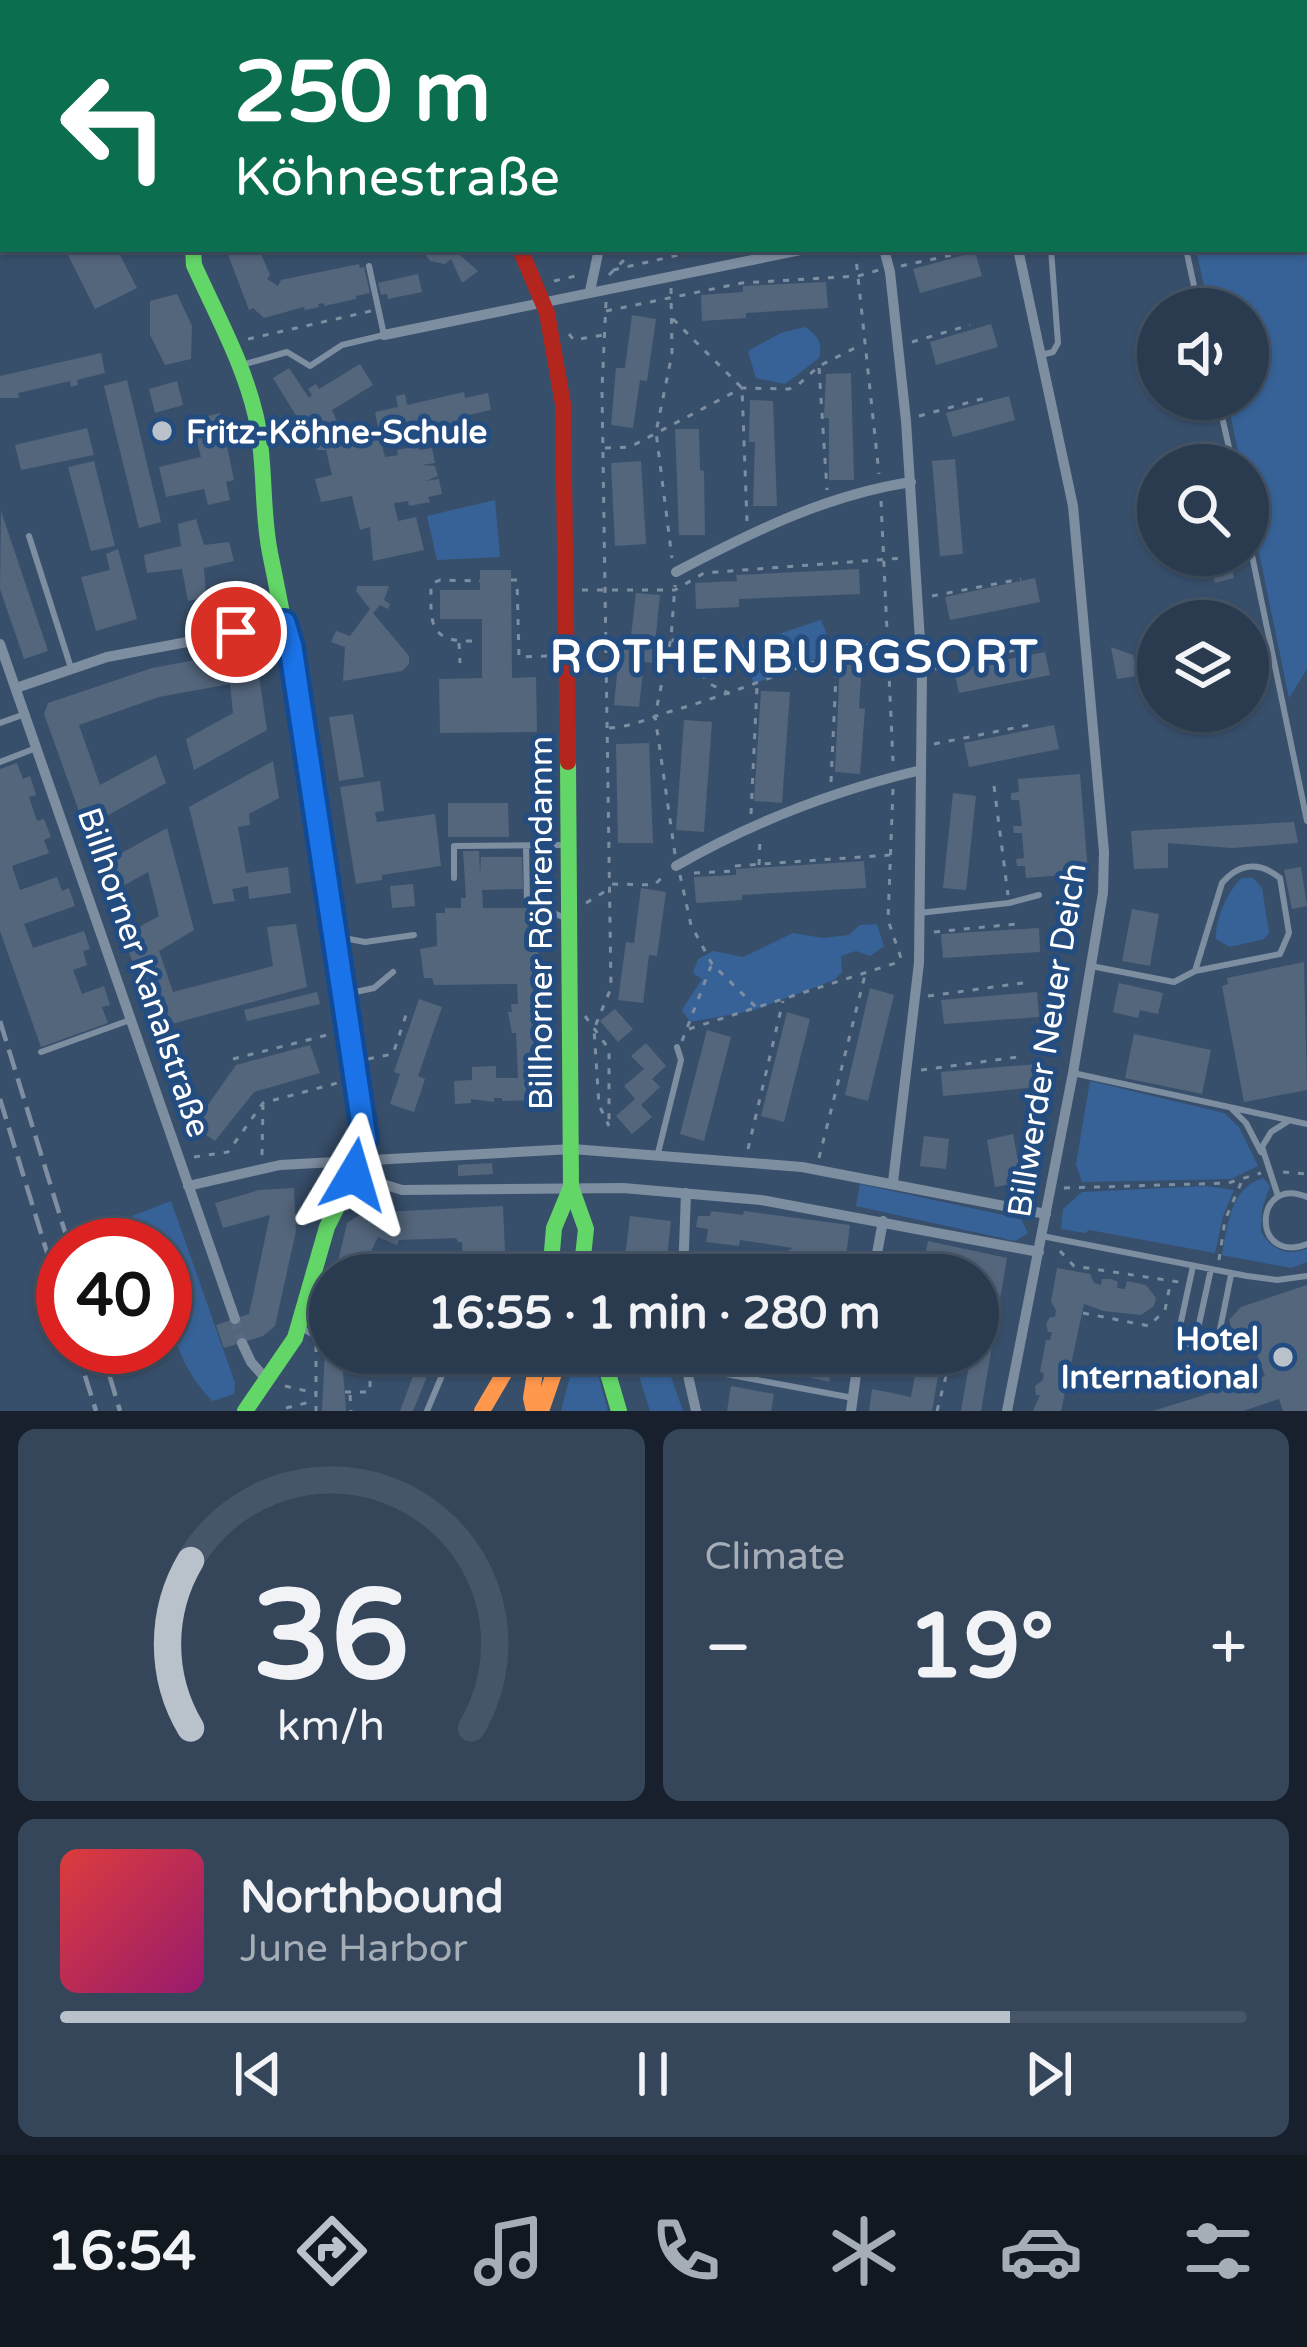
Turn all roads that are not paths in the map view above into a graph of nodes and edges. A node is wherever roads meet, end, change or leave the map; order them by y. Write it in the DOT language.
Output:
graph roads {
  1 [pos="193,252"];
  2 [pos="521,252"];
  3 [pos="597,252"];
  4 [pos="790,252"];
  5 [pos="885,252"];
  6 [pos="1019,252"];
  7 [pos="1051,252"];
  8 [pos="1187,252"];
  9 [pos="369,266"];
  10 [pos="1194,288"];
  11 [pos="590,291"];
  12 [pos="541,293"];
  13 [pos="383,334"];
  14 [pos="1041,356"];
  15 [pos="238,367"];
  16 [pos="911,482"];
  17 [pos="29,536"];
  18 [pos="676,572"];
  19 [pos="1256,576"];
  20 [pos="284,623"];
  21 [pos="0,644"];
  22 [pos="70,668"];
  23 [pos="16,688"];
  24 [pos="25,714"];
  25 [pos="0,722"];
  26 [pos="36,748"];
  27 [pos="0,761"];
  28 [pos="921,770"];
  29 [pos="1307,821"];
  30 [pos="570,845"];
  31 [pos="526,846"];
  32 [pos="676,866"];
  33 [pos="454,878"];
  34 [pos="1039,895"];
  35 [pos="919,913"];
  36 [pos="570,916"];
  37 [pos="414,934"];
  38 [pos="334,937"];
  39 [pos="1091,966"];
  40 [pos="1195,971"];
  41 [pos="393,972"];
  42 [pos="342,995"];
  43 [pos="130,1020"];
  44 [pos="677,1047"];
  45 [pos="41,1052"];
  46 [pos="1073,1073"];
  47 [pos="1231,1108"];
  48 [pos="1290,1121"];
  49 [pos="1307,1124"];
  50 [pos="572,1149"];
  51 [pos="658,1154"];
  52 [pos="1262,1156"];
  53 [pos="358,1167"];
  54 [pos="893,1182"];
  55 [pos="188,1186"];
  56 [pos="571,1187"];
  57 [pos="686,1193"];
  58 [pos="1279,1197"];
  59 [pos="1307,1197"];
  60 [pos="1046,1214"];
  61 [pos="883,1221"];
  62 [pos="1042,1236"];
  63 [pos="1307,1244"];
  64 [pos="1039,1252"];
  65 [pos="552,1254"];
  66 [pos="583,1254"];
  67 [pos="684,1254"];
  68 [pos="877,1254"];
  69 [pos="1193,1266"];
  70 [pos="1215,1270"];
  71 [pos="1231,1273"];
  72 [pos="1307,1276"];
  73 [pos="235,1319"];
  74 [pos="300,1327"];
  75 [pos="309,1332"];
  76 [pos="1197,1333"];
  77 [pos="242,1342"];
  78 [pos="443,1374"];
  79 [pos="504,1374"];
  80 [pos="535,1374"];
  81 [pos="553,1374"];
  82 [pos="608,1374"];
  83 [pos="688,1374"];
  84 [pos="724,1374"];
  85 [pos="857,1374"];
  86 [pos="266,1379"];
  87 [pos="852,1404"];
  88 [pos="245,1411"];
  89 [pos="427,1411"];
  90 [pos="482,1411"];
  91 [pos="538,1411"];
  92 [pos="619,1411"];
  93 [pos="696,1411"];
  94 [pos="1007,1411"];
  1 -- 15 [label="main road"];
  2 -- 12 [label="main road, Billhorner Röhrendamm"];
  3 -- 11 [label="street"];
  4 -- 11 [label="street"];
  5 -- 16 [label="street"];
  6 -- 14 [label="street, Billwerder Neuer Deich"];
  7 -- 14 [label="lane"];
  8 -- 10 [label="lane"];
  9 -- 13 [label="lane"];
  11 -- 12 [label="street"];
  12 -- 13 [label="street"];
  12 -- 30 [label="main road, Billhorner Röhrendamm"];
  13 -- 15 [label="lane"];
  14 -- 39 [label="street, Billwerder Neuer Deich"];
  15 -- 20 [label="main road"];
  16 -- 18 [label="street"];
  16 -- 28 [label="street"];
  17 -- 22 [label="lane"];
  19 -- 29 [label="lane"];
  20 -- 22 [label="street"];
  20 -- 38 [label="main road"];
  21 -- 23 [label="street, Billhorner Kanalstraße"];
  22 -- 23 [label="street"];
  23 -- 24 [label="street, Billhorner Kanalstraße"];
  24 -- 25 [label="lane"];
  24 -- 26 [label="street, Billhorner Kanalstraße"];
  26 -- 27 [label="lane"];
  26 -- 43 [label="street, Billhorner Kanalstraße"];
  28 -- 32 [label="street"];
  28 -- 35 [label="street"];
  30 -- 31 [label="lane"];
  30 -- 36 [label="main road, Billhorner Röhrendamm"];
  31 -- 33 [label="lane"];
  31 -- 36 [label="lane"];
  34 -- 35 [label="lane"];
  35 -- 54 [label="street"];
  36 -- 50 [label="main road, Billhorner Röhrendamm"];
  37 -- 38 [label="lane"];
  38 -- 42 [label="main road"];
  39 -- 40 [label="lane"];
  39 -- 46 [label="street, Billwerder Neuer Deich"];
  40 -- 40 [label="lane"];
  41 -- 42 [label="lane"];
  42 -- 53 [label="main road"];
  43 -- 45 [label="lane"];
  43 -- 55 [label="street, Billhorner Kanalstraße"];
  44 -- 51 [label="lane"];
  46 -- 47 [label="lane"];
  46 -- 60 [label="street, Billwerder Neuer Deich"];
  47 -- 48 [label="lane"];
  47 -- 52 [label="lane"];
  48 -- 49 [label="lane"];
  48 -- 52 [label="lane"];
  50 -- 51 [label="street"];
  50 -- 53 [label="street"];
  50 -- 56 [label="main road, Billhorner Röhrendamm"];
  51 -- 54 [label="street"];
  52 -- 58 [label="lane"];
  53 -- 55 [label="street"];
  53 -- 56 [label="street"];
  53 -- 74 [label="main road"];
  54 -- 60 [label="street"];
  55 -- 73 [label="street, Billhorner Kanalstraße"];
  56 -- 57 [label="street"];
  56 -- 65 [label="main road, Billhorner Röhrendamm"];
  56 -- 66 [label="main road, Billhorner Röhrendamm"];
  57 -- 61 [label="street"];
  57 -- 67 [label="street"];
  58 -- 59 [label="lane"];
  58 -- 63 [label="lane"];
  60 -- 62 [label="street, Billwerder Neuer Deich"];
  61 -- 64 [label="street"];
  61 -- 68 [label="street"];
  62 -- 64 [label="street, Billwerder Neuer Deich"];
  62 -- 69 [label="lane"];
  64 -- 94 [label="street, Billwerder Neuer Deich"];
  69 -- 70 [label="lane"];
  69 -- 71 [label="lane"];
  70 -- 71 [label="lane"];
  70 -- 76 [label="lane"];
  71 -- 72 [label="lane"];
  74 -- 75 [label="lane"];
  74 -- 86 [label="main road"];
  77 -- 86 [label="street"];
  78 -- 89 [label="lane"];
  79 -- 90 [label="main road"];
  80 -- 91 [label="main road"];
  81 -- 91 [label="main road"];
  82 -- 92 [label="main road"];
  83 -- 93 [label="street"];
  84 -- 87 [label="lane"];
  85 -- 87 [label="street"];
  86 -- 88 [label="main road"];
}
